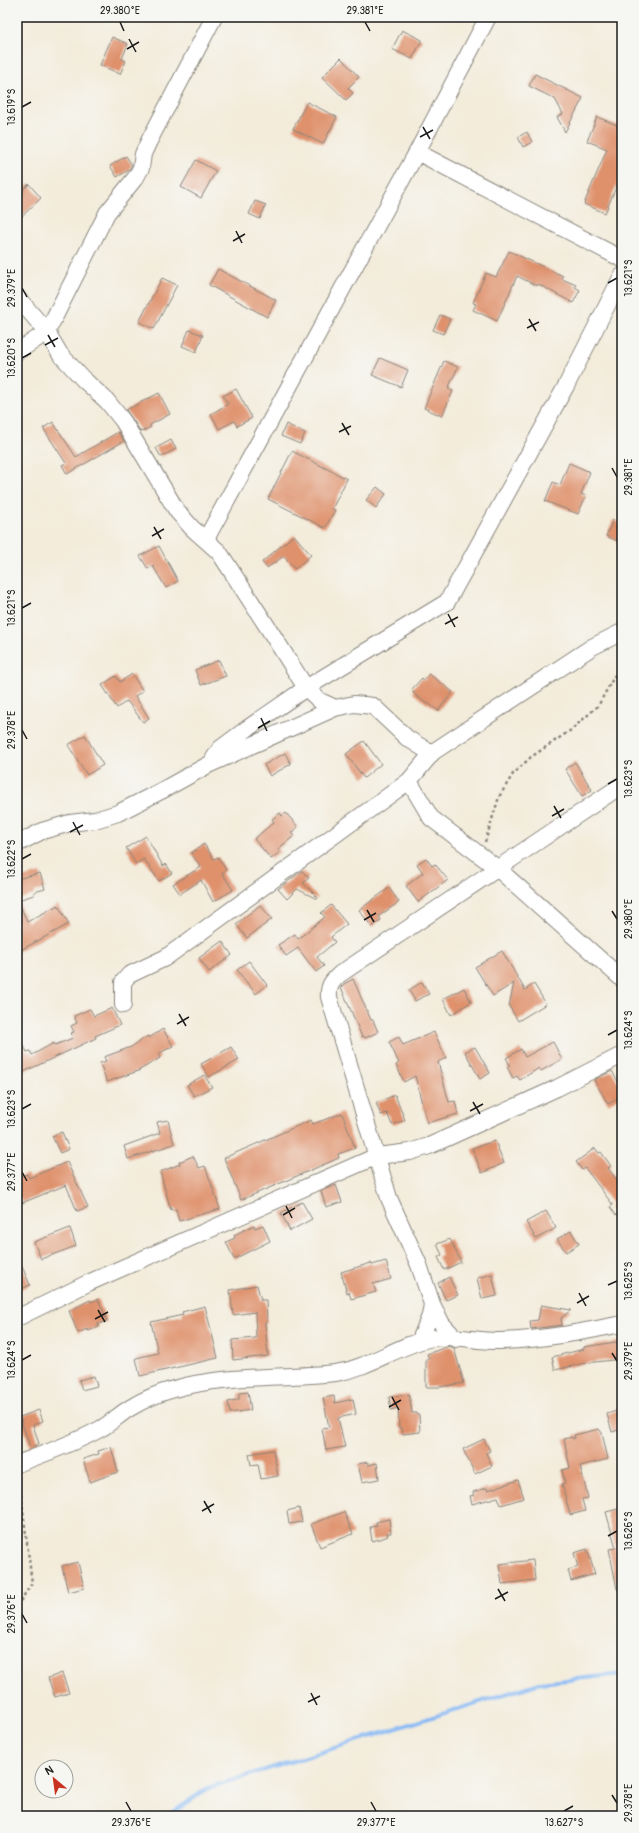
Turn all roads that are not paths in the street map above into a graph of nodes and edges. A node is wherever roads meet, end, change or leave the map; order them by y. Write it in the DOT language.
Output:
graph roads {
  1 [pos="214,17"];
  2 [pos="488,17"];
  3 [pos="417,152"];
  4 [pos="622,259"];
  5 [pos="622,276"];
  6 [pos="17,297"];
  7 [pos="47,332"];
  8 [pos="17,352"];
  9 [pos="206,539"];
  10 [pos="622,632"];
  11 [pos="306,688"];
  12 [pos="335,708"];
  13 [pos="433,752"];
  14 [pos="208,765"];
  15 [pos="409,781"];
  16 [pos="622,785"];
  17 [pos="17,844"];
  18 [pos="481,854"];
  19 [pos="497,868"];
  20 [pos="478,881"];
  21 [pos="622,979"];
  22 [pos="123,1005"];
  23 [pos="622,1055"];
  24 [pos="377,1156"];
  25 [pos="432,1304"];
  26 [pos="17,1318"];
  27 [pos="622,1324"];
  28 [pos="456,1338"];
  29 [pos="420,1340"];
  30 [pos="17,1464"];
  1 -- 7 [label="street"];
  2 -- 3 [label="street"];
  3 -- 4 [label="street"];
  3 -- 9 [label="street"];
  5 -- 11 [label="street"];
  6 -- 7 [label="street"];
  7 -- 8 [label="street"];
  7 -- 9 [label="street"];
  9 -- 11 [label="street"];
  10 -- 13 [label="street"];
  11 -- 12 [label="street"];
  11 -- 14 [label="street"];
  12 -- 13 [label="street"];
  12 -- 14 [label="street"];
  13 -- 15 [label="street"];
  14 -- 17 [label="street"];
  15 -- 18 [label="street"];
  15 -- 22 [label="street"];
  16 -- 19 [label="street"];
  18 -- 19 [label="street"];
  18 -- 20 [label="street"];
  19 -- 20 [label="street"];
  19 -- 21 [label="street"];
  20 -- 24 [label="street"];
  23 -- 24 [label="street"];
  24 -- 25 [label="street"];
  24 -- 26 [label="street"];
  25 -- 28 [label="street"];
  25 -- 29 [label="street"];
  27 -- 28 [label="street"];
  28 -- 29 [label="street"];
  29 -- 30 [label="street"];
}
